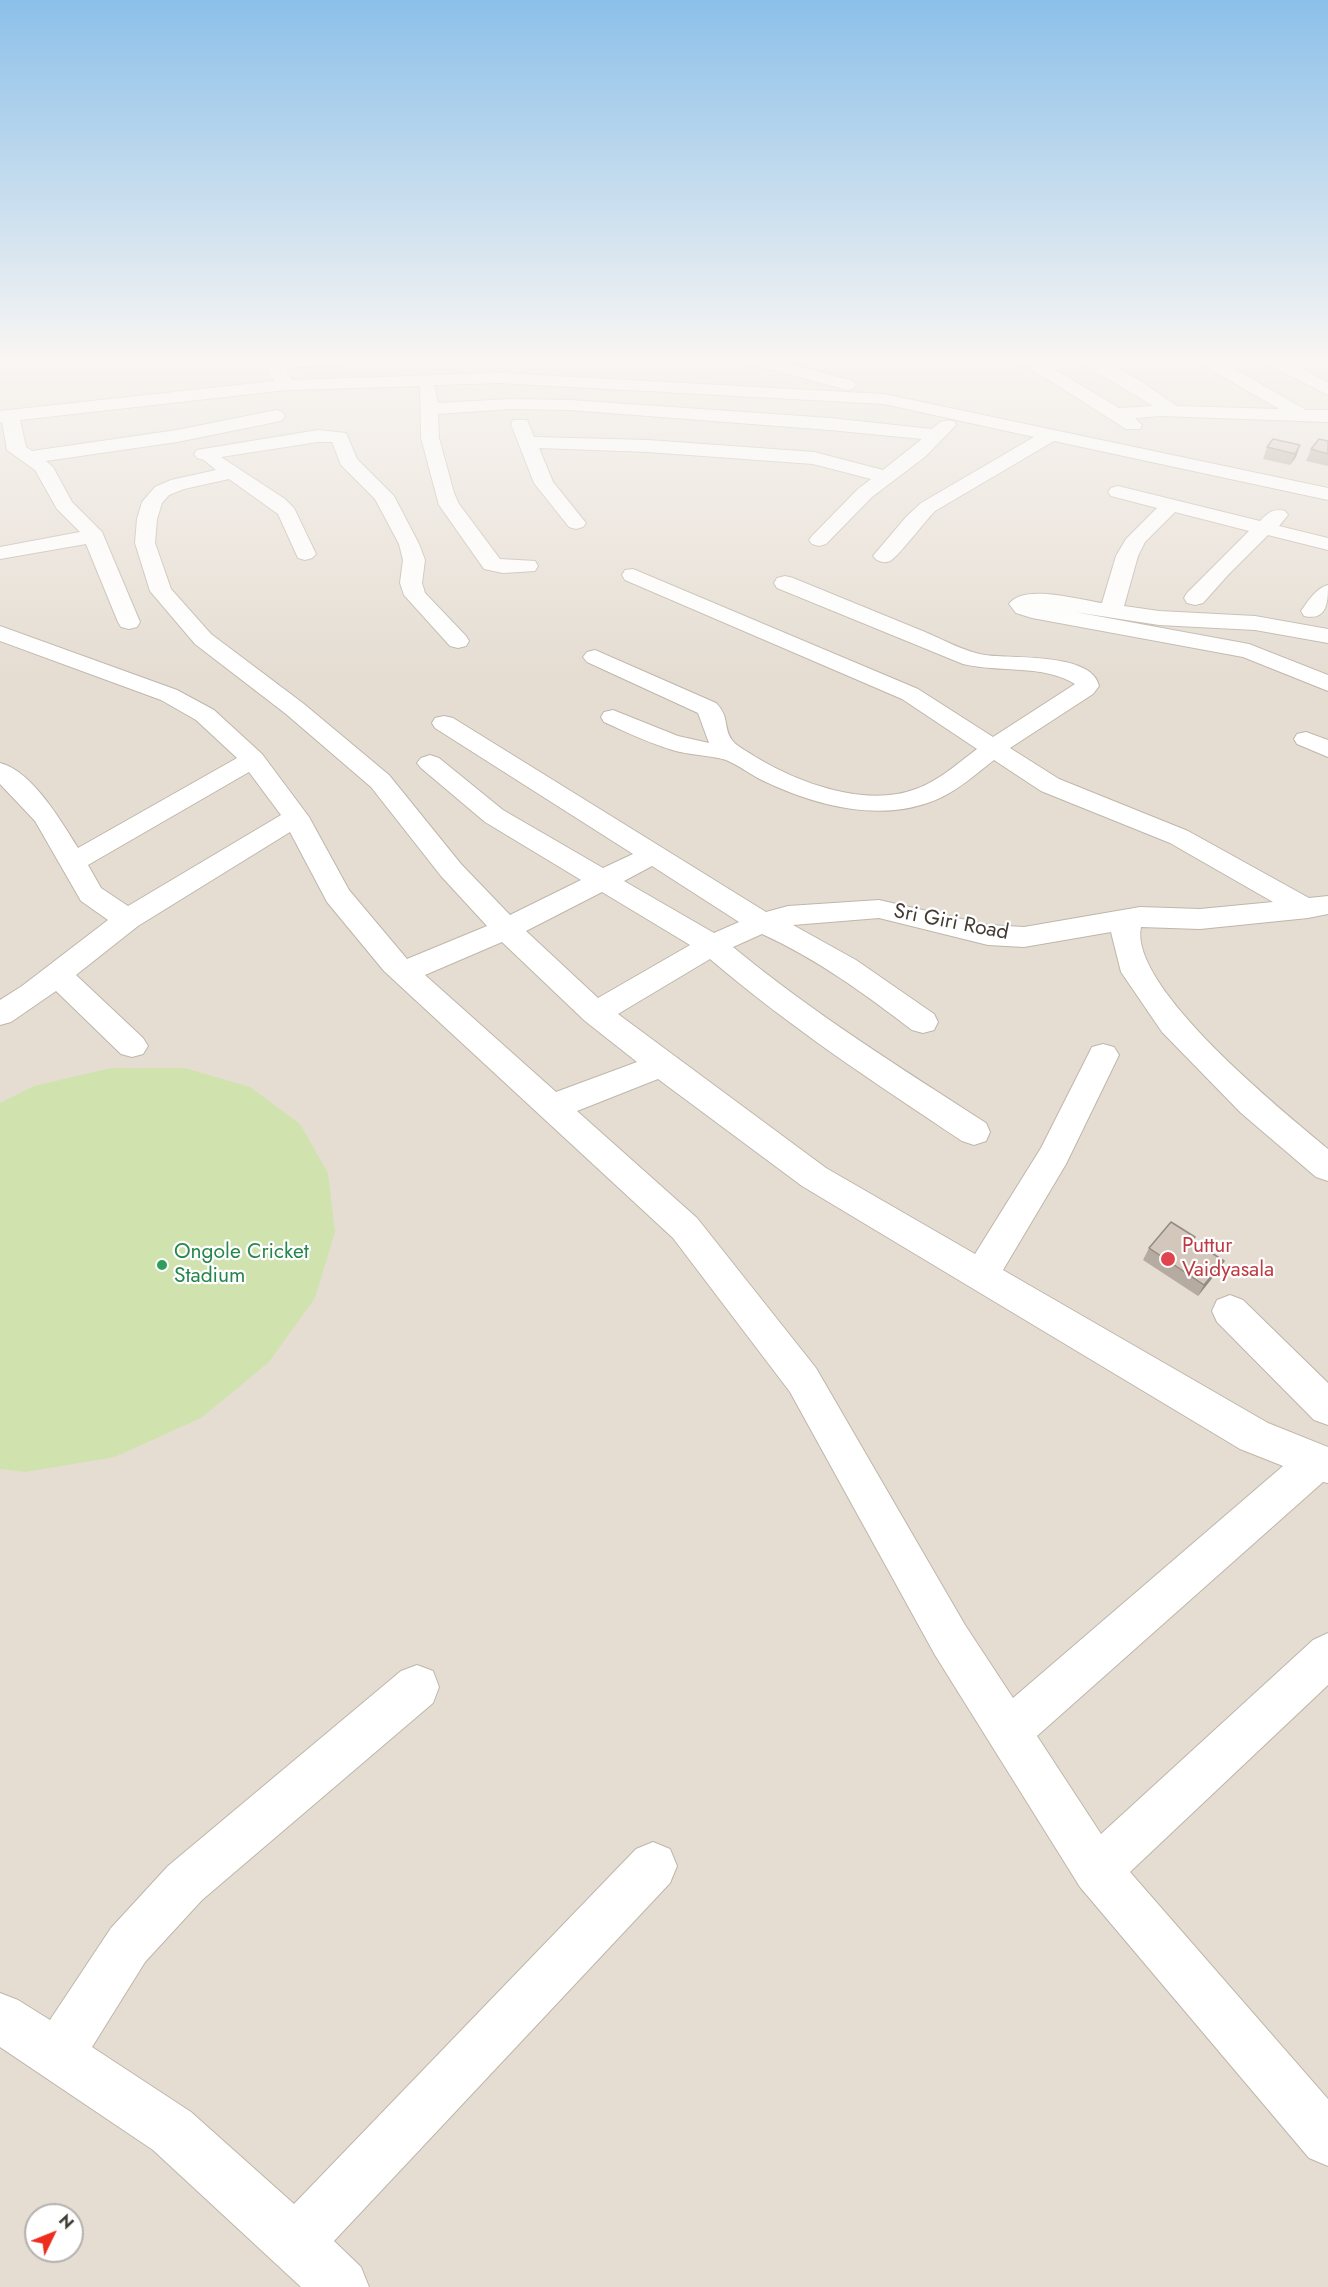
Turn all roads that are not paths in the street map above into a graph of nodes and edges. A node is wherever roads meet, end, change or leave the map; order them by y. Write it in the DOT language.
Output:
graph roads {
  1 [pos="39,464"];
  2 [pos="218,464"];
  3 [pos="351,464"];
  4 [pos="437,464"];
  5 [pos="537,464"];
  6 [pos="836,464"];
  7 [pos="902,464"];
  8 [pos="1002,464"];
  9 [pos="1192,464"];
  10 [pos="1198,465"];
  11 [pos="232,473"];
  12 [pos="886,477"];
  13 [pos="1305,489"];
  14 [pos="1118,492"];
  15 [pos="1328,494"];
  16 [pos="1171,505"];
  17 [pos="576,523"];
  18 [pos="1265,527"];
  19 [pos="93,536"];
  20 [pos="819,540"];
  21 [pos="1328,544"];
  22 [pos="0,553"];
  23 [pos="305,554"];
  24 [pos="884,556"];
  25 [pos="527,566"];
  26 [pos="633,575"];
  27 [pos="785,583"];
  28 [pos="1328,592"];
  29 [pos="1194,598"];
  30 [pos="1111,611"];
  31 [pos="1312,611"];
  32 [pos="129,622"];
  33 [pos="0,633"];
  34 [pos="1328,636"];
  35 [pos="458,641"];
  36 [pos="596,657"];
  37 [pos="1328,684"];
  38 [pos="613,717"];
  39 [pos="444,723"];
  40 [pos="993,748"];
  41 [pos="730,752"];
  42 [pos="253,759"];
  43 [pos="430,763"];
  44 [pos="0,771"];
  45 [pos="296,816"];
  46 [pos="654,854"];
  47 [pos="73,862"];
  48 [pos="603,881"];
  49 [pos="1318,907"];
  50 [pos="1128,919"];
  51 [pos="128,920"];
  52 [pos="762,923"];
  53 [pos="506,929"];
  54 [pos="712,945"];
  55 [pos="404,973"];
  56 [pos="56,974"];
  57 [pos="33,993"];
  58 [pos="596,1013"];
  59 [pos="0,1014"];
  60 [pos="923,1022"];
  61 [pos="0,1029"];
  62 [pos="132,1046"];
  63 [pos="1103,1055"];
  64 [pos="662,1065"];
  65 [pos="552,1107"];
  66 [pos="974,1132"];
  67 [pos="1328,1168"];
  68 [pos="981,1275"];
  69 [pos="1230,1311"];
  70 [pos="1328,1408"];
  71 [pos="1323,1463"];
  72 [pos="1328,1655"];
  73 [pos="417,1687"];
  74 [pos="1008,1732"];
  75 [pos="653,1866"];
  76 [pos="1097,1870"];
  77 [pos="0,2019"];
  78 [pos="58,2054"];
  79 [pos="1328,2139"];
  80 [pos="295,2242"];
  81 [pos="341,2287"];
  1 -- 19 [label="street"];
  2 -- 11 [label="street"];
  3 -- 35 [label="street"];
  4 -- 25 [label="street"];
  5 -- 17 [label="street"];
  6 -- 12 [label="street"];
  7 -- 12 [label="street"];
  8 -- 24 [label="street"];
  9 -- 10 [label="street"];
  10 -- 13 [label="street"];
  11 -- 23 [label="street"];
  11 -- 53 [label="street"];
  12 -- 20 [label="street"];
  13 -- 15 [label="street"];
  13 -- 18 [label="street"];
  14 -- 16 [label="street"];
  16 -- 18 [label="street"];
  16 -- 30 [label="street"];
  18 -- 21 [label="street"];
  18 -- 29 [label="street"];
  19 -- 22 [label="street"];
  19 -- 32 [label="street"];
  26 -- 40 [label="street"];
  27 -- 40 [label="street"];
  28 -- 31 [label="street"];
  30 -- 34 [label="street"];
  30 -- 37 [label="street"];
  33 -- 42 [label="street"];
  36 -- 41 [label="street"];
  38 -- 41 [label="street"];
  39 -- 46 [label="street"];
  40 -- 41 [label="street"];
  40 -- 49 [label="street"];
  42 -- 45 [label="street"];
  42 -- 47 [label="street"];
  43 -- 48 [label="street"];
  44 -- 47 [label="street"];
  45 -- 51 [label="street"];
  45 -- 55 [label="street"];
  46 -- 48 [label="street"];
  46 -- 52 [label="street"];
  47 -- 51 [label="street"];
  48 -- 53 [label="street"];
  48 -- 54 [label="street"];
  49 -- 50 [label="street, Sri Giri Road"];
  50 -- 52 [label="street, Sri Giri Road"];
  50 -- 67 [label="street"];
  51 -- 56 [label="street"];
  52 -- 54 [label="street, Sri Giri Road"];
  52 -- 60 [label="street"];
  53 -- 55 [label="street"];
  53 -- 58 [label="street"];
  54 -- 58 [label="street, Sri Giri Road"];
  54 -- 66 [label="street"];
  55 -- 65 [label="street"];
  56 -- 57 [label="street"];
  56 -- 62 [label="street"];
  57 -- 59 [label="street"];
  57 -- 61 [label="street"];
  58 -- 64 [label="street"];
  63 -- 68 [label="street"];
  64 -- 65 [label="street"];
  64 -- 68 [label="street"];
  65 -- 74 [label="street"];
  68 -- 71 [label="street"];
  69 -- 70 [label="street"];
  71 -- 74 [label="street"];
  72 -- 76 [label="street"];
  73 -- 78 [label="street"];
  74 -- 76 [label="street"];
  75 -- 80 [label="street"];
  76 -- 79 [label="street"];
  77 -- 78 [label="street"];
  78 -- 80 [label="street"];
  80 -- 81 [label="street"];
}
